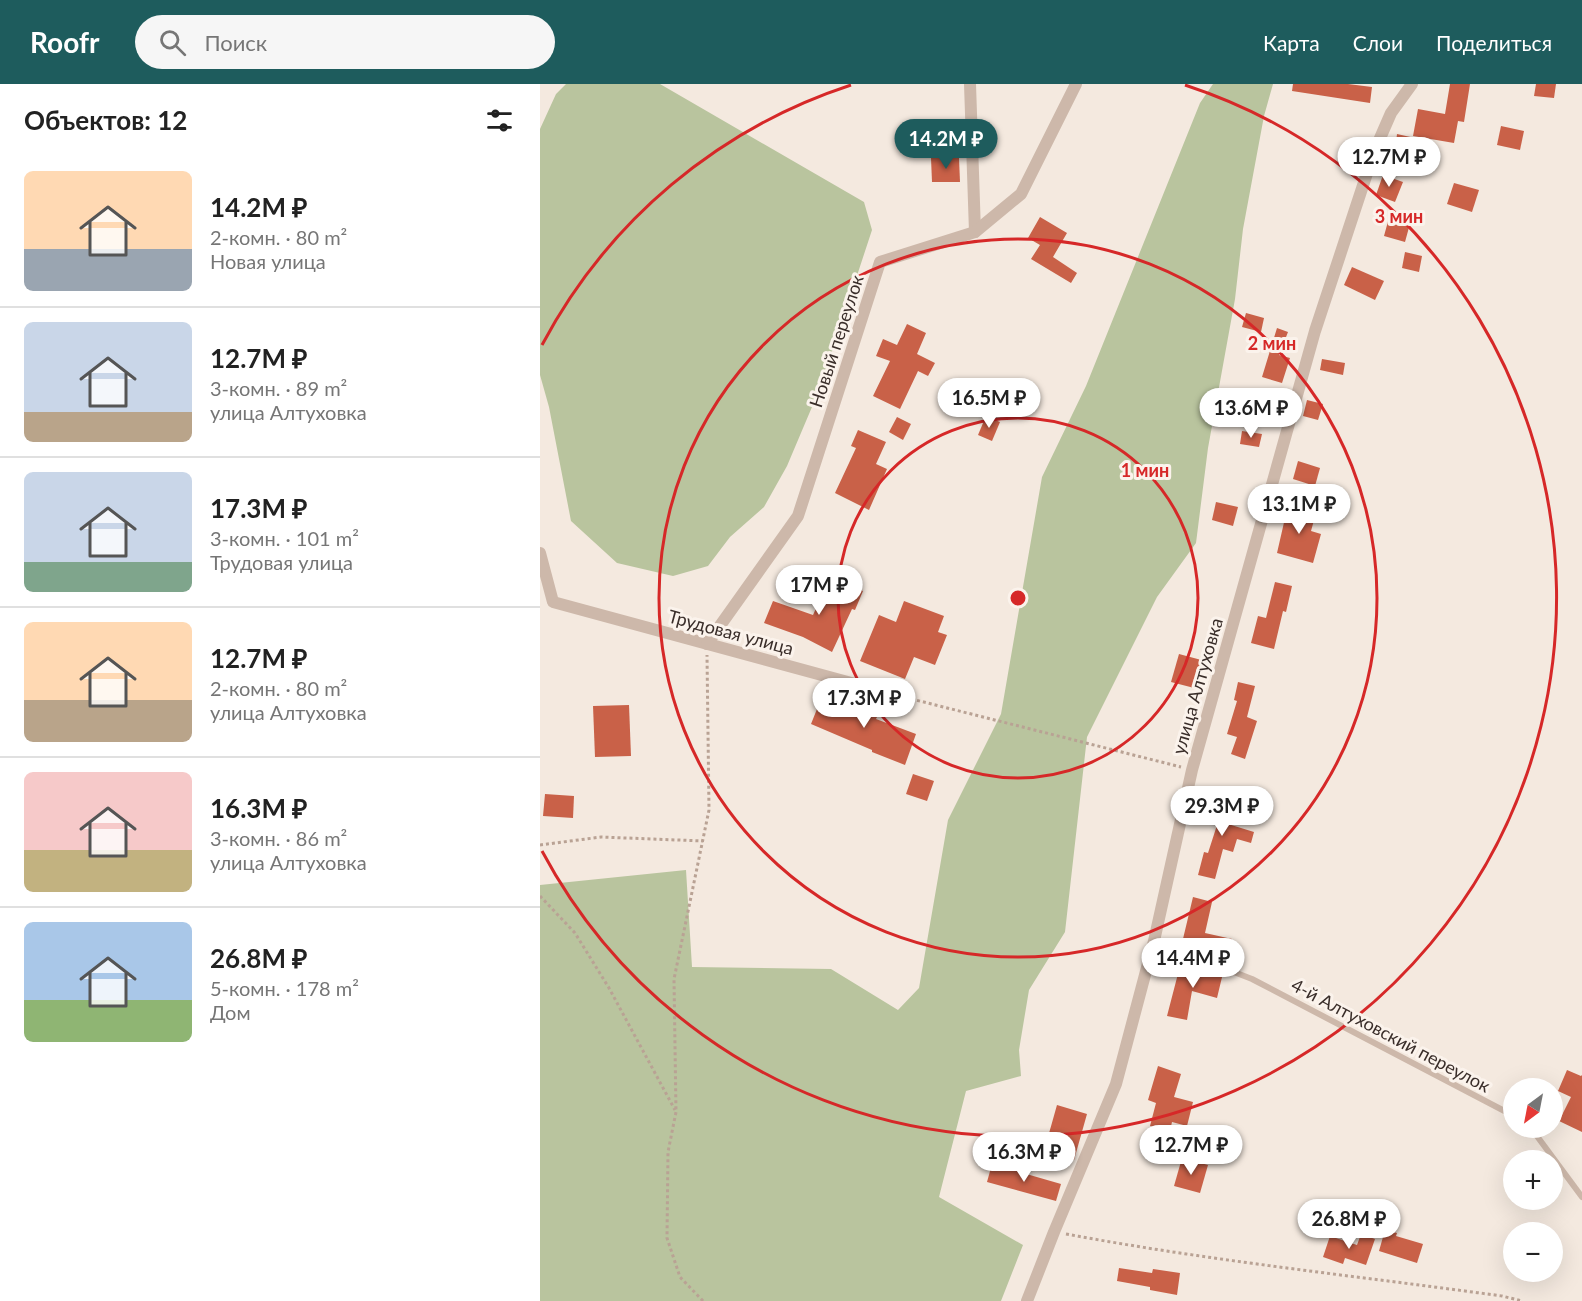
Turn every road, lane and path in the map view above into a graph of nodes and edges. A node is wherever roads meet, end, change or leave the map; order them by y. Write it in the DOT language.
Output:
graph roads {
  1 [pos="970,84"];
  2 [pos="1076,84"];
  3 [pos="1412,84"];
  4 [pos="975,232"];
  5 [pos="540,554"];
  6 [pos="707,644"];
  7 [pos="878,690"];
  8 [pos="1192,770"];
  9 [pos="703,841"];
  10 [pos="540,845"];
  11 [pos="540,896"];
  12 [pos="1154,941"];
  13 [pos="1503,1110"];
  14 [pos="676,1112"];
  15 [pos="1538,1138"];
  16 [pos="1582,1197"];
  17 [pos="1054,1232"];
  18 [pos="703,1301"];
  19 [pos="1027,1301"];
  20 [pos="1522,1301"];
  1 -- 4 [label="street"];
  2 -- 4 [label="street, Новый переулок"];
  3 -- 8 [label="street, улица Алтуховка"];
  4 -- 6 [label="street, Новый переулок"];
  5 -- 6 [label="street, Трудовая улица"];
  6 -- 7 [label="street, Трудовая улица"];
  6 -- 9 [label="path"];
  7 -- 8 [label="path"];
  8 -- 12 [label="street, улица Алтуховка"];
  9 -- 10 [label="path"];
  9 -- 14 [label="path"];
  11 -- 14 [label="path"];
  12 -- 13 [label="lane, 4-й Алтуховский переулок"];
  12 -- 17 [label="street, улица Алтуховка"];
  14 -- 18 [label="path"];
  15 -- 16 [label="lane"];
  17 -- 19 [label="street, улица Алтуховка"];
  17 -- 20 [label="path"];
}
